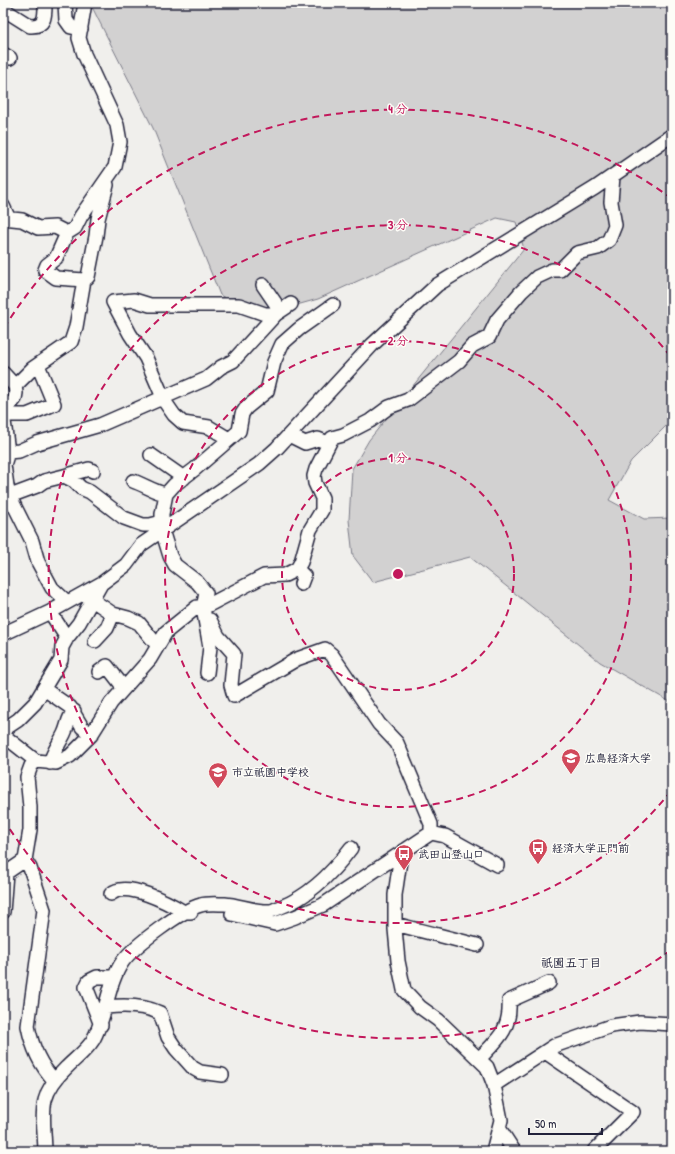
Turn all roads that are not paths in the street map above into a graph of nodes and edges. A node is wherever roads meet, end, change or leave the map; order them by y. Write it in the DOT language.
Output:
graph roads {
  1 [pos="45,3"];
  2 [pos="65,3"];
  3 [pos="85,3"];
  4 [pos="3,9"];
  5 [pos="81,29"];
  6 [pos="672,135"];
  7 [pos="614,176"];
  8 [pos="106,180"];
  9 [pos="5,214"];
  10 [pos="66,233"];
  11 [pos="84,280"];
  12 [pos="262,284"];
  13 [pos="333,305"];
  14 [pos="282,309"];
  15 [pos="38,365"];
  16 [pos="3,373"];
  17 [pos="15,386"];
  18 [pos="163,399"];
  19 [pos="4,419"];
  20 [pos="289,434"];
  21 [pos="229,439"];
  22 [pos="328,443"];
  23 [pos="151,454"];
  24 [pos="5,457"];
  25 [pos="93,471"];
  26 [pos="64,476"];
  27 [pos="184,478"];
  28 [pos="132,482"];
  29 [pos="7,494"];
  30 [pos="166,494"];
  31 [pos="162,526"];
  32 [pos="297,569"];
  33 [pos="300,584"];
  34 [pos="87,597"];
  35 [pos="67,602"];
  36 [pos="203,608"];
  37 [pos="50,612"];
  38 [pos="113,614"];
  39 [pos="3,634"];
  40 [pos="67,638"];
  41 [pos="95,641"];
  42 [pos="157,645"];
  43 [pos="99,672"];
  44 [pos="207,673"];
  45 [pos="44,689"];
  46 [pos="122,690"];
  47 [pos="74,711"];
  48 [pos="3,730"];
  49 [pos="3,735"];
  50 [pos="91,735"];
  51 [pos="36,761"];
  52 [pos="50,763"];
  53 [pos="431,834"];
  54 [pos="351,848"];
  55 [pos="401,854"];
  56 [pos="25,860"];
  57 [pos="497,865"];
  58 [pos="110,894"];
  59 [pos="3,912"];
  60 [pos="184,912"];
  61 [pos="395,924"];
  62 [pos="477,945"];
  63 [pos="114,978"];
  64 [pos="549,983"];
  65 [pos="106,1007"];
  66 [pos="672,1024"];
  67 [pos="101,1025"];
  68 [pos="545,1052"];
  69 [pos="479,1059"];
  70 [pos="222,1075"];
  71 [pos="54,1080"];
  72 [pos="494,1085"];
  73 [pos="498,1128"];
  74 [pos="45,1151"];
  75 [pos="493,1151"];
  76 [pos="514,1151"];
  77 [pos="594,1151"];
  1 -- 4 [label="street"];
  2 -- 5 [label="street"];
  3 -- 5 [label="street"];
  5 -- 8 [label="street"];
  6 -- 7 [label="street"];
  7 -- 20 [label="street"];
  7 -- 22 [label="street"];
  8 -- 10 [label="street"];
  8 -- 11 [label="street"];
  9 -- 10 [label="street"];
  10 -- 11 [label="street"];
  11 -- 15 [label="street"];
  12 -- 14 [label="street"];
  13 -- 21 [label="street"];
  14 -- 18 [label="street"];
  14 -- 18 [label="street"];
  15 -- 17 [label="street"];
  15 -- 19 [label="street"];
  16 -- 17 [label="street"];
  17 -- 19 [label="street"];
  18 -- 21 [label="street"];
  18 -- 24 [label="street"];
  19 -- 24 [label="street"];
  20 -- 22 [label="street"];
  20 -- 31 [label="street"];
  21 -- 27 [label="street"];
  22 -- 32 [label="street"];
  23 -- 27 [label="street"];
  24 -- 29 [label="street"];
  25 -- 26 [label="street"];
  26 -- 29 [label="street"];
  26 -- 31 [label="street"];
  27 -- 30 [label="street"];
  28 -- 30 [label="street"];
  29 -- 35 [label="street"];
  30 -- 31 [label="street"];
  31 -- 34 [label="street"];
  31 -- 36 [label="street"];
  32 -- 33 [label="street"];
  32 -- 36 [label="street"];
  34 -- 35 [label="street"];
  34 -- 38 [label="street"];
  34 -- 40 [label="street"];
  35 -- 37 [label="street"];
  36 -- 42 [label="street"];
  36 -- 44 [label="street"];
  36 -- 53 [label="street"];
  37 -- 39 [label="street"];
  37 -- 40 [label="street"];
  38 -- 41 [label="street"];
  38 -- 42 [label="street"];
  40 -- 45 [label="street"];
  42 -- 46 [label="street"];
  43 -- 46 [label="street"];
  45 -- 47 [label="street"];
  45 -- 48 [label="street"];
  46 -- 50 [label="street"];
  47 -- 50 [label="street"];
  47 -- 52 [label="street"];
  49 -- 51 [label="street"];
  50 -- 52 [label="street"];
  51 -- 52 [label="street"];
  51 -- 56 [label="street"];
  53 -- 55 [label="street"];
  53 -- 57 [label="street"];
  54 -- 60 [label="street"];
  55 -- 60 [label="street"];
  55 -- 61 [label="street"];
  56 -- 59 [label="street"];
  56 -- 71 [label="street"];
  58 -- 60 [label="street"];
  60 -- 63 [label="street"];
  61 -- 62 [label="street"];
  61 -- 69 [label="street"];
  63 -- 65 [label="street"];
  63 -- 67 [label="street"];
  64 -- 69 [label="street"];
  65 -- 67 [label="street"];
  65 -- 70 [label="street"];
  66 -- 68 [label="street"];
  67 -- 71 [label="street"];
  68 -- 72 [label="street"];
  68 -- 77 [label="street"];
  69 -- 72 [label="street"];
  71 -- 74 [label="street"];
  72 -- 73 [label="street"];
  73 -- 75 [label="street"];
  73 -- 76 [label="street"];
}
